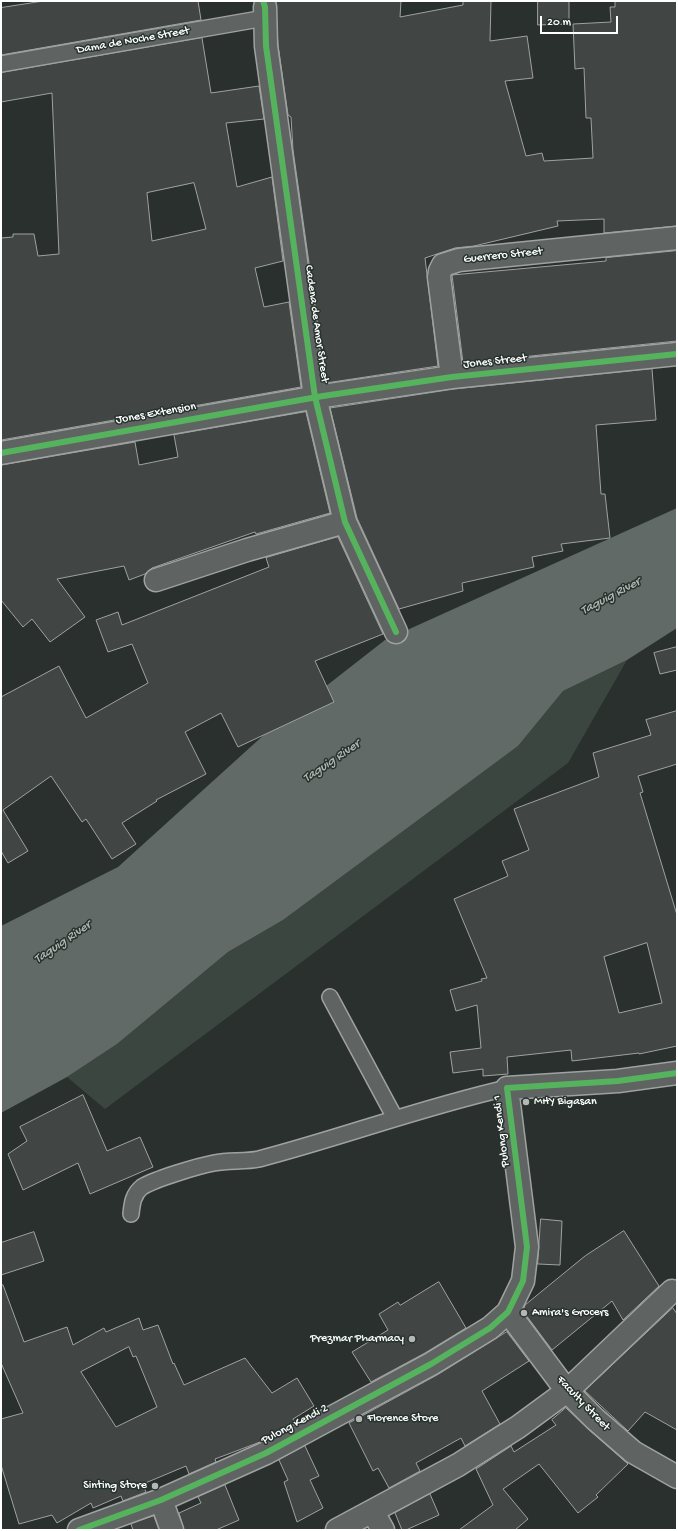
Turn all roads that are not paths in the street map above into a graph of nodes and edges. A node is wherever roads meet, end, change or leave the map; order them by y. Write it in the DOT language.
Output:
graph roads {
  1 [pos="265,13"];
  2 [pos="1,64"];
  3 [pos="677,238"];
  4 [pos="677,354"];
  5 [pos="452,377"];
  6 [pos="315,397"];
  7 [pos="1,453"];
  8 [pos="345,522"];
  9 [pos="156,580"];
  10 [pos="396,632"];
  11 [pos="330,997"];
  12 [pos="677,1073"];
  13 [pos="508,1088"];
  14 [pos="395,1118"];
  15 [pos="131,1214"];
  16 [pos="672,1292"];
  17 [pos="508,1312"];
  18 [pos="567,1391"];
  19 [pos="677,1477"];
  20 [pos="161,1500"];
  21 [pos="378,1521"];
  22 [pos="78,1530"];
  23 [pos="172,1530"];
  24 [pos="337,1530"];
  1 -- 2 [label="lane, Dama de Noche Street"];
  1 -- 6 [label="street, Cadena de Amor Street"];
  3 -- 5 [label="street, Guerrero Street"];
  4 -- 5 [label="street, Jones Street"];
  5 -- 6 [label="street, Jones Street"];
  6 -- 7 [label="street, Jones Extension"];
  6 -- 8 [label="street, Cadena de Amor Street"];
  8 -- 9 [label="street"];
  8 -- 10 [label="street, Cadena de Amor Street"];
  11 -- 14 [label="lane"];
  12 -- 13 [label="street, Pulong Kendi 1"];
  13 -- 14 [label="lane"];
  13 -- 17 [label="street, Pulong Kendi 1"];
  14 -- 15 [label="lane"];
  16 -- 18 [label="street"];
  17 -- 18 [label="street, Faculty Street"];
  17 -- 20 [label="street, Pulong Kendi 2"];
  18 -- 19 [label="street, Faculty Street"];
  18 -- 21 [label="street"];
  20 -- 22 [label="street, Pulong Kendi 2"];
  20 -- 23 [label="street"];
  21 -- 24 [label="street"];
}
